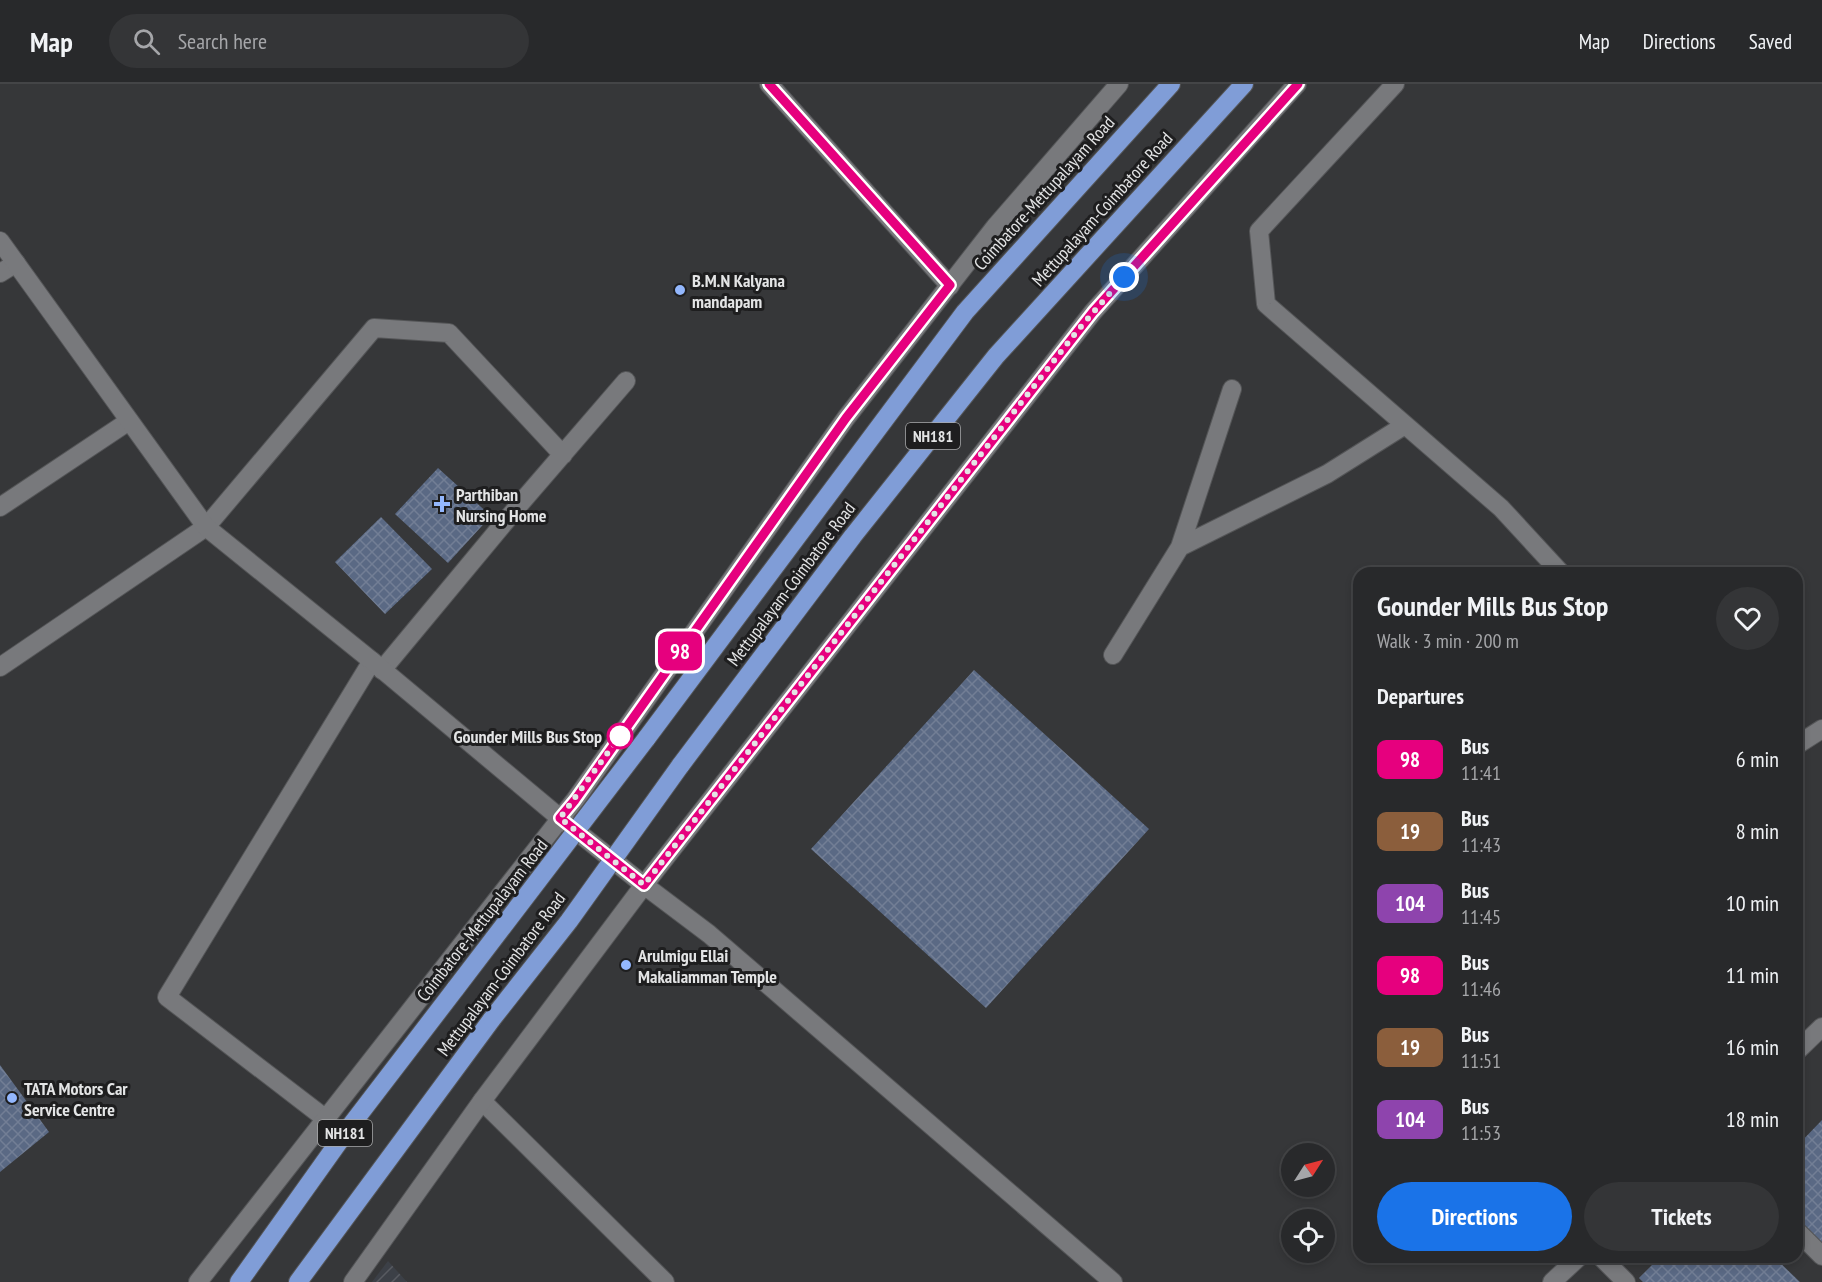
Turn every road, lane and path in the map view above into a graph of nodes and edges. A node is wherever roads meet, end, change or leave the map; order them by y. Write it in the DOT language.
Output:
graph roads {
  1 [pos="769,84"];
  2 [pos="1119,84"];
  3 [pos="1244,84"];
  4 [pos="1298,84"];
  5 [pos="1395,84"];
  6 [pos="1167,88"];
  7 [pos="0,241"];
  8 [pos="8,268"];
  9 [pos="950,285"];
  10 [pos="626,381"];
  11 [pos="1232,389"];
  12 [pos="129,421"];
  13 [pos="1405,425"];
  14 [pos="563,454"];
  15 [pos="0,507"];
  16 [pos="206,527"];
  17 [pos="1180,547"];
  18 [pos="1555,567"];
  19 [pos="1113,656"];
  20 [pos="377,666"];
  21 [pos="0,667"];
  22 [pos="1822,729"];
  23 [pos="1803,741"];
  24 [pos="560,818"];
  25 [pos="644,885"];
  26 [pos="1822,1028"];
  27 [pos="1803,1045"];
  28 [pos="482,1101"];
  29 [pos="326,1119"];
  30 [pos="1803,1237"];
  31 [pos="1822,1256"];
  32 [pos="1573,1263"];
  33 [pos="1607,1263"];
  34 [pos="198,1282"];
  35 [pos="239,1282"];
  36 [pos="298,1282"];
  37 [pos="353,1282"];
  38 [pos="665,1282"];
  39 [pos="1113,1282"];
  40 [pos="1552,1282"];
  41 [pos="1626,1282"];
  1 -- 9 [label="street"];
  2 -- 9 [label="street"];
  3 -- 36 [label="highway, Mettupalayam-Coimbatore Road / NH181, bridge"];
  4 -- 25 [label="street"];
  5 -- 13 [label="street"];
  6 -- 35 [label="highway, Coimbatore-Mettupalayam Road / NH181, bridge"];
  7 -- 8 [label="street"];
  8 -- 12 [label="street"];
  9 -- 24 [label="street"];
  10 -- 14 [label="street"];
  11 -- 17 [label="street"];
  12 -- 15 [label="street"];
  12 -- 16 [label="street"];
  13 -- 17 [label="street"];
  13 -- 18 [label="street"];
  14 -- 16 [label="street"];
  14 -- 20 [label="street"];
  16 -- 20 [label="street"];
  16 -- 21 [label="street"];
  17 -- 19 [label="street"];
  20 -- 24 [label="street"];
  20 -- 29 [label="street"];
  22 -- 23 [label="street"];
  24 -- 25 [label="street"];
  24 -- 29 [label="street"];
  25 -- 28 [label="street"];
  25 -- 39 [label="street"];
  26 -- 27 [label="street"];
  28 -- 37 [label="street"];
  28 -- 38 [label="street"];
  29 -- 34 [label="street"];
  30 -- 31 [label="street"];
  32 -- 40 [label="street"];
  33 -- 41 [label="street"];
}
